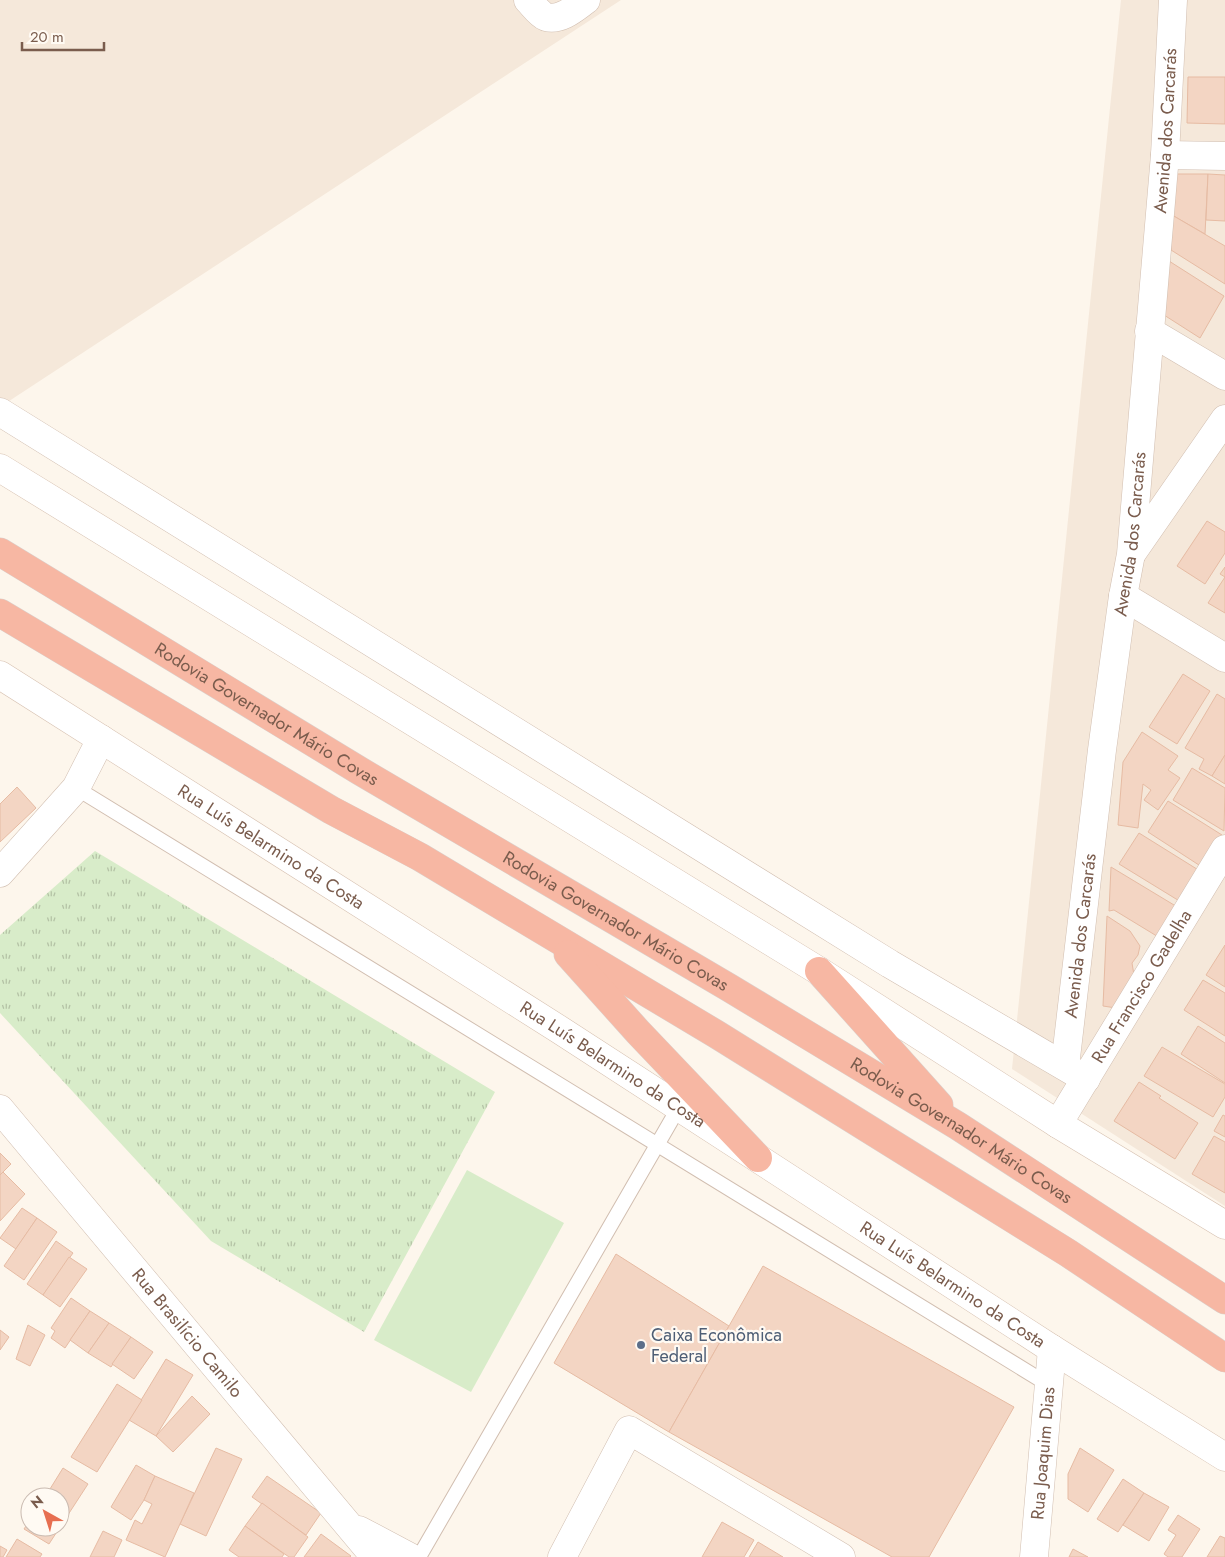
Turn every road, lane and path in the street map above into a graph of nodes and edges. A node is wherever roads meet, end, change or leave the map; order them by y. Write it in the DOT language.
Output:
graph roads {
  1 [pos="528,0"];
  2 [pos="586,0"];
  3 [pos="1172,0"];
  4 [pos="1166,155"];
  5 [pos="1225,156"];
  6 [pos="1149,331"];
  7 [pos="1225,376"];
  8 [pos="0,412"];
  9 [pos="1225,420"];
  10 [pos="0,468"];
  11 [pos="0,552"];
  12 [pos="1131,554"];
  13 [pos="1123,596"];
  14 [pos="0,613"];
  15 [pos="1225,658"];
  16 [pos="0,675"];
  17 [pos="101,739"];
  18 [pos="76,788"];
  19 [pos="1225,849"];
  20 [pos="0,874"];
  21 [pos="548,932"];
  22 [pos="819,971"];
  23 [pos="1075,1072"];
  24 [pos="678,1107"];
  25 [pos="0,1109"];
  26 [pos="1058,1124"];
  27 [pos="958,1126"];
  28 [pos="657,1144"];
  29 [pos="758,1158"];
  30 [pos="1225,1225"];
  31 [pos="1225,1300"];
  32 [pos="1052,1349"];
  33 [pos="1225,1358"];
  34 [pos="1049,1385"];
  35 [pos="1225,1456"];
  36 [pos="348,1524"];
  37 [pos="375,1557"];
  38 [pos="410,1557"];
  39 [pos="419,1557"];
  40 [pos="562,1557"];
  41 [pos="841,1557"];
  42 [pos="1034,1557"];
  1 -- 2 [label="street"];
  3 -- 4 [label="street, Avenida dos Carcarás"];
  4 -- 5 [label="street"];
  4 -- 6 [label="street, Avenida dos Carcarás"];
  6 -- 7 [label="street"];
  6 -- 12 [label="street, Avenida dos Carcarás"];
  8 -- 23 [label="street"];
  9 -- 12 [label="street"];
  10 -- 22 [label="street"];
  11 -- 27 [label="highway, Rodovia Governador Mário Covas"];
  12 -- 13 [label="street, Avenida dos Carcarás"];
  13 -- 15 [label="street"];
  13 -- 23 [label="street, Avenida dos Carcarás"];
  14 -- 21 [label="highway"];
  16 -- 17 [label="street, Rua Luís Belarmino da Costa"];
  17 -- 18 [label="street"];
  17 -- 24 [label="street, Rua Luís Belarmino da Costa"];
  18 -- 20 [label="street"];
  18 -- 28 [label="lane"];
  19 -- 23 [label="street, Rua Francisco Gadelha"];
  21 -- 29 [label="highway"];
  21 -- 33 [label="highway"];
  22 -- 26 [label="street"];
  22 -- 27 [label="highway"];
  23 -- 26 [label="street, Rua Francisco Gadelha"];
  24 -- 28 [label="lane"];
  24 -- 29 [label="street, Rua Luís Belarmino da Costa"];
  25 -- 36 [label="street, Rua Brasilício Camilo"];
  26 -- 30 [label="street"];
  27 -- 31 [label="highway, Rodovia Governador Mário Covas"];
  28 -- 34 [label="lane"];
  28 -- 39 [label="lane"];
  29 -- 32 [label="street, Rua Luís Belarmino da Costa"];
  32 -- 34 [label="street, Rua Joaquim Dias"];
  32 -- 35 [label="street, Rua Luís Belarmino da Costa"];
  34 -- 42 [label="street, Rua Joaquim Dias"];
  36 -- 37 [label="street, Rua Brasilício Camilo"];
  36 -- 38 [label="street"];
  40 -- 41 [label="street"];
}
